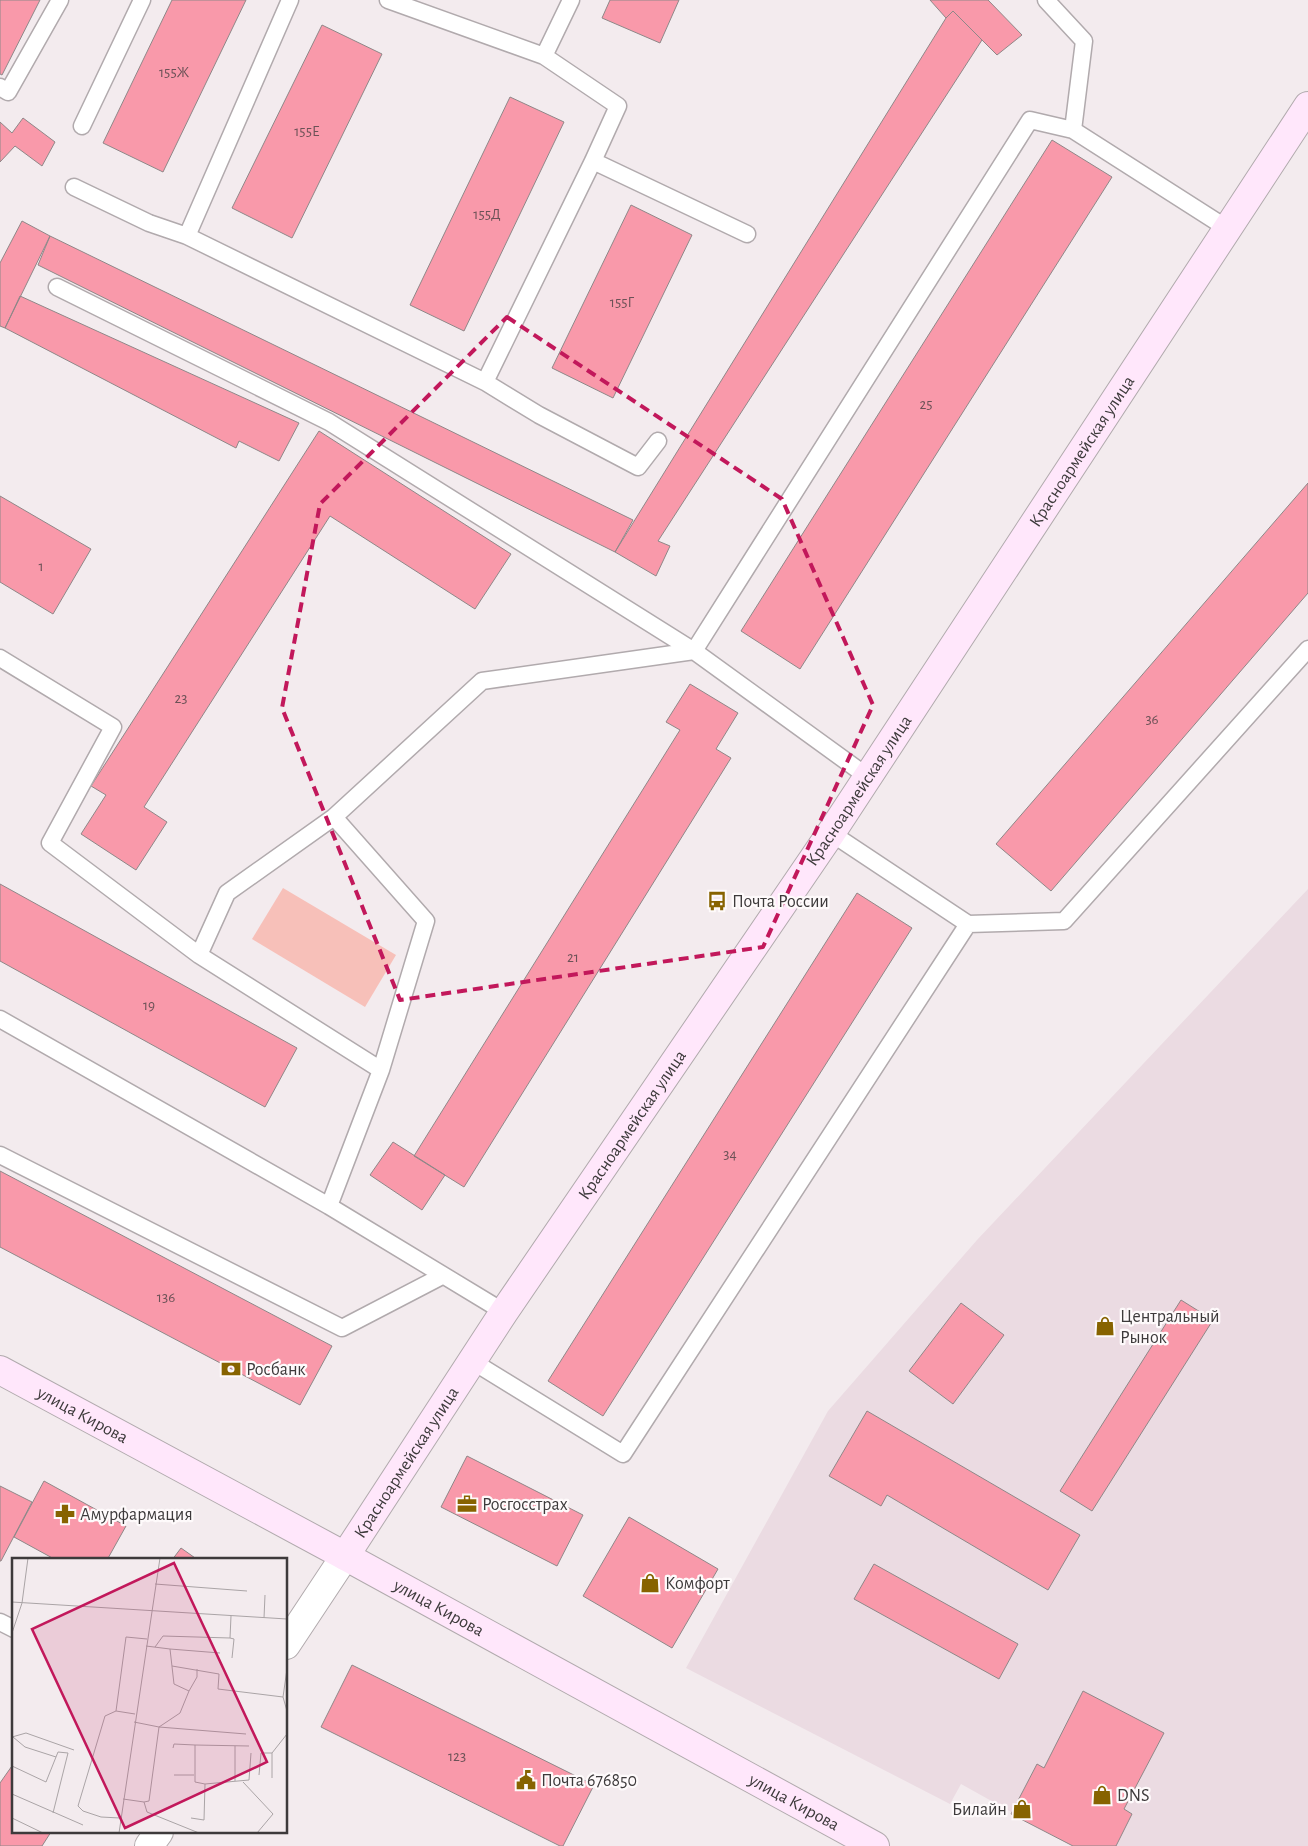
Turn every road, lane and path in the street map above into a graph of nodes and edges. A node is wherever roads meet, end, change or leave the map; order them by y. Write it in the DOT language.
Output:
graph roads {
  1 [pos="60,0"];
  2 [pos="142,0"];
  3 [pos="290,0"];
  4 [pos="388,0"];
  5 [pos="572,0"];
  6 [pos="1046,0"];
  7 [pos="544,56"];
  8 [pos="0,87"];
  9 [pos="1308,106"];
  10 [pos="82,126"];
  11 [pos="1073,130"];
  12 [pos="593,161"];
  13 [pos="74,187"];
  14 [pos="1228,228"];
  15 [pos="746,234"];
  16 [pos="187,236"];
  17 [pos="57,287"];
  18 [pos="486,382"];
  19 [pos="658,441"];
  20 [pos="1308,649"];
  21 [pos="694,651"];
  22 [pos="0,658"];
  23 [pos="868,777"];
  24 [pos="334,817"];
  25 [pos="831,833"];
  26 [pos="968,924"];
  27 [pos="199,955"];
  28 [pos="0,1019"];
  29 [pos="381,1070"];
  30 [pos="0,1155"];
  31 [pos="329,1206"];
  32 [pos="442,1276"];
  33 [pos="504,1312"];
  34 [pos="472,1361"];
  35 [pos="0,1370"];
  36 [pos="345,1556"];
  37 [pos="0,1622"];
  38 [pos="12,1628"];
  39 [pos="288,1642"];
  40 [pos="158,1834"];
  41 [pos="150,1846"];
  42 [pos="876,1846"];
  1 -- 8 [label="lane"];
  2 -- 10 [label="lane"];
  3 -- 16 [label="lane"];
  4 -- 7 [label="lane"];
  5 -- 7 [label="lane"];
  6 -- 11 [label="lane"];
  7 -- 12 [label="lane"];
  9 -- 14 [label="street, Красноармейская улица"];
  11 -- 14 [label="lane"];
  11 -- 21 [label="lane"];
  12 -- 15 [label="lane"];
  12 -- 18 [label="lane"];
  13 -- 16 [label="lane"];
  14 -- 23 [label="street, Красноармейская улица"];
  16 -- 18 [label="lane"];
  17 -- 21 [label="lane"];
  18 -- 19 [label="lane"];
  20 -- 26 [label="lane"];
  21 -- 23 [label="lane"];
  21 -- 24 [label="lane"];
  22 -- 27 [label="lane"];
  23 -- 25 [label="street, Красноармейская улица"];
  24 -- 27 [label="lane"];
  24 -- 29 [label="lane"];
  25 -- 26 [label="lane"];
  25 -- 33 [label="street, Красноармейская улица"];
  26 -- 34 [label="lane"];
  27 -- 29 [label="lane"];
  28 -- 31 [label="lane"];
  29 -- 31 [label="lane"];
  30 -- 32 [label="lane"];
  31 -- 32 [label="lane"];
  32 -- 33 [label="lane"];
  33 -- 34 [label="street, Красноармейская улица"];
  34 -- 36 [label="street, Красноармейская улица"];
  35 -- 36 [label="street, улица Кирова"];
  36 -- 39 [label="street, Красноармейская улица"];
  36 -- 42 [label="street, улица Кирова"];
  37 -- 38 [label="lane"];
  40 -- 41 [label="street"];
}
